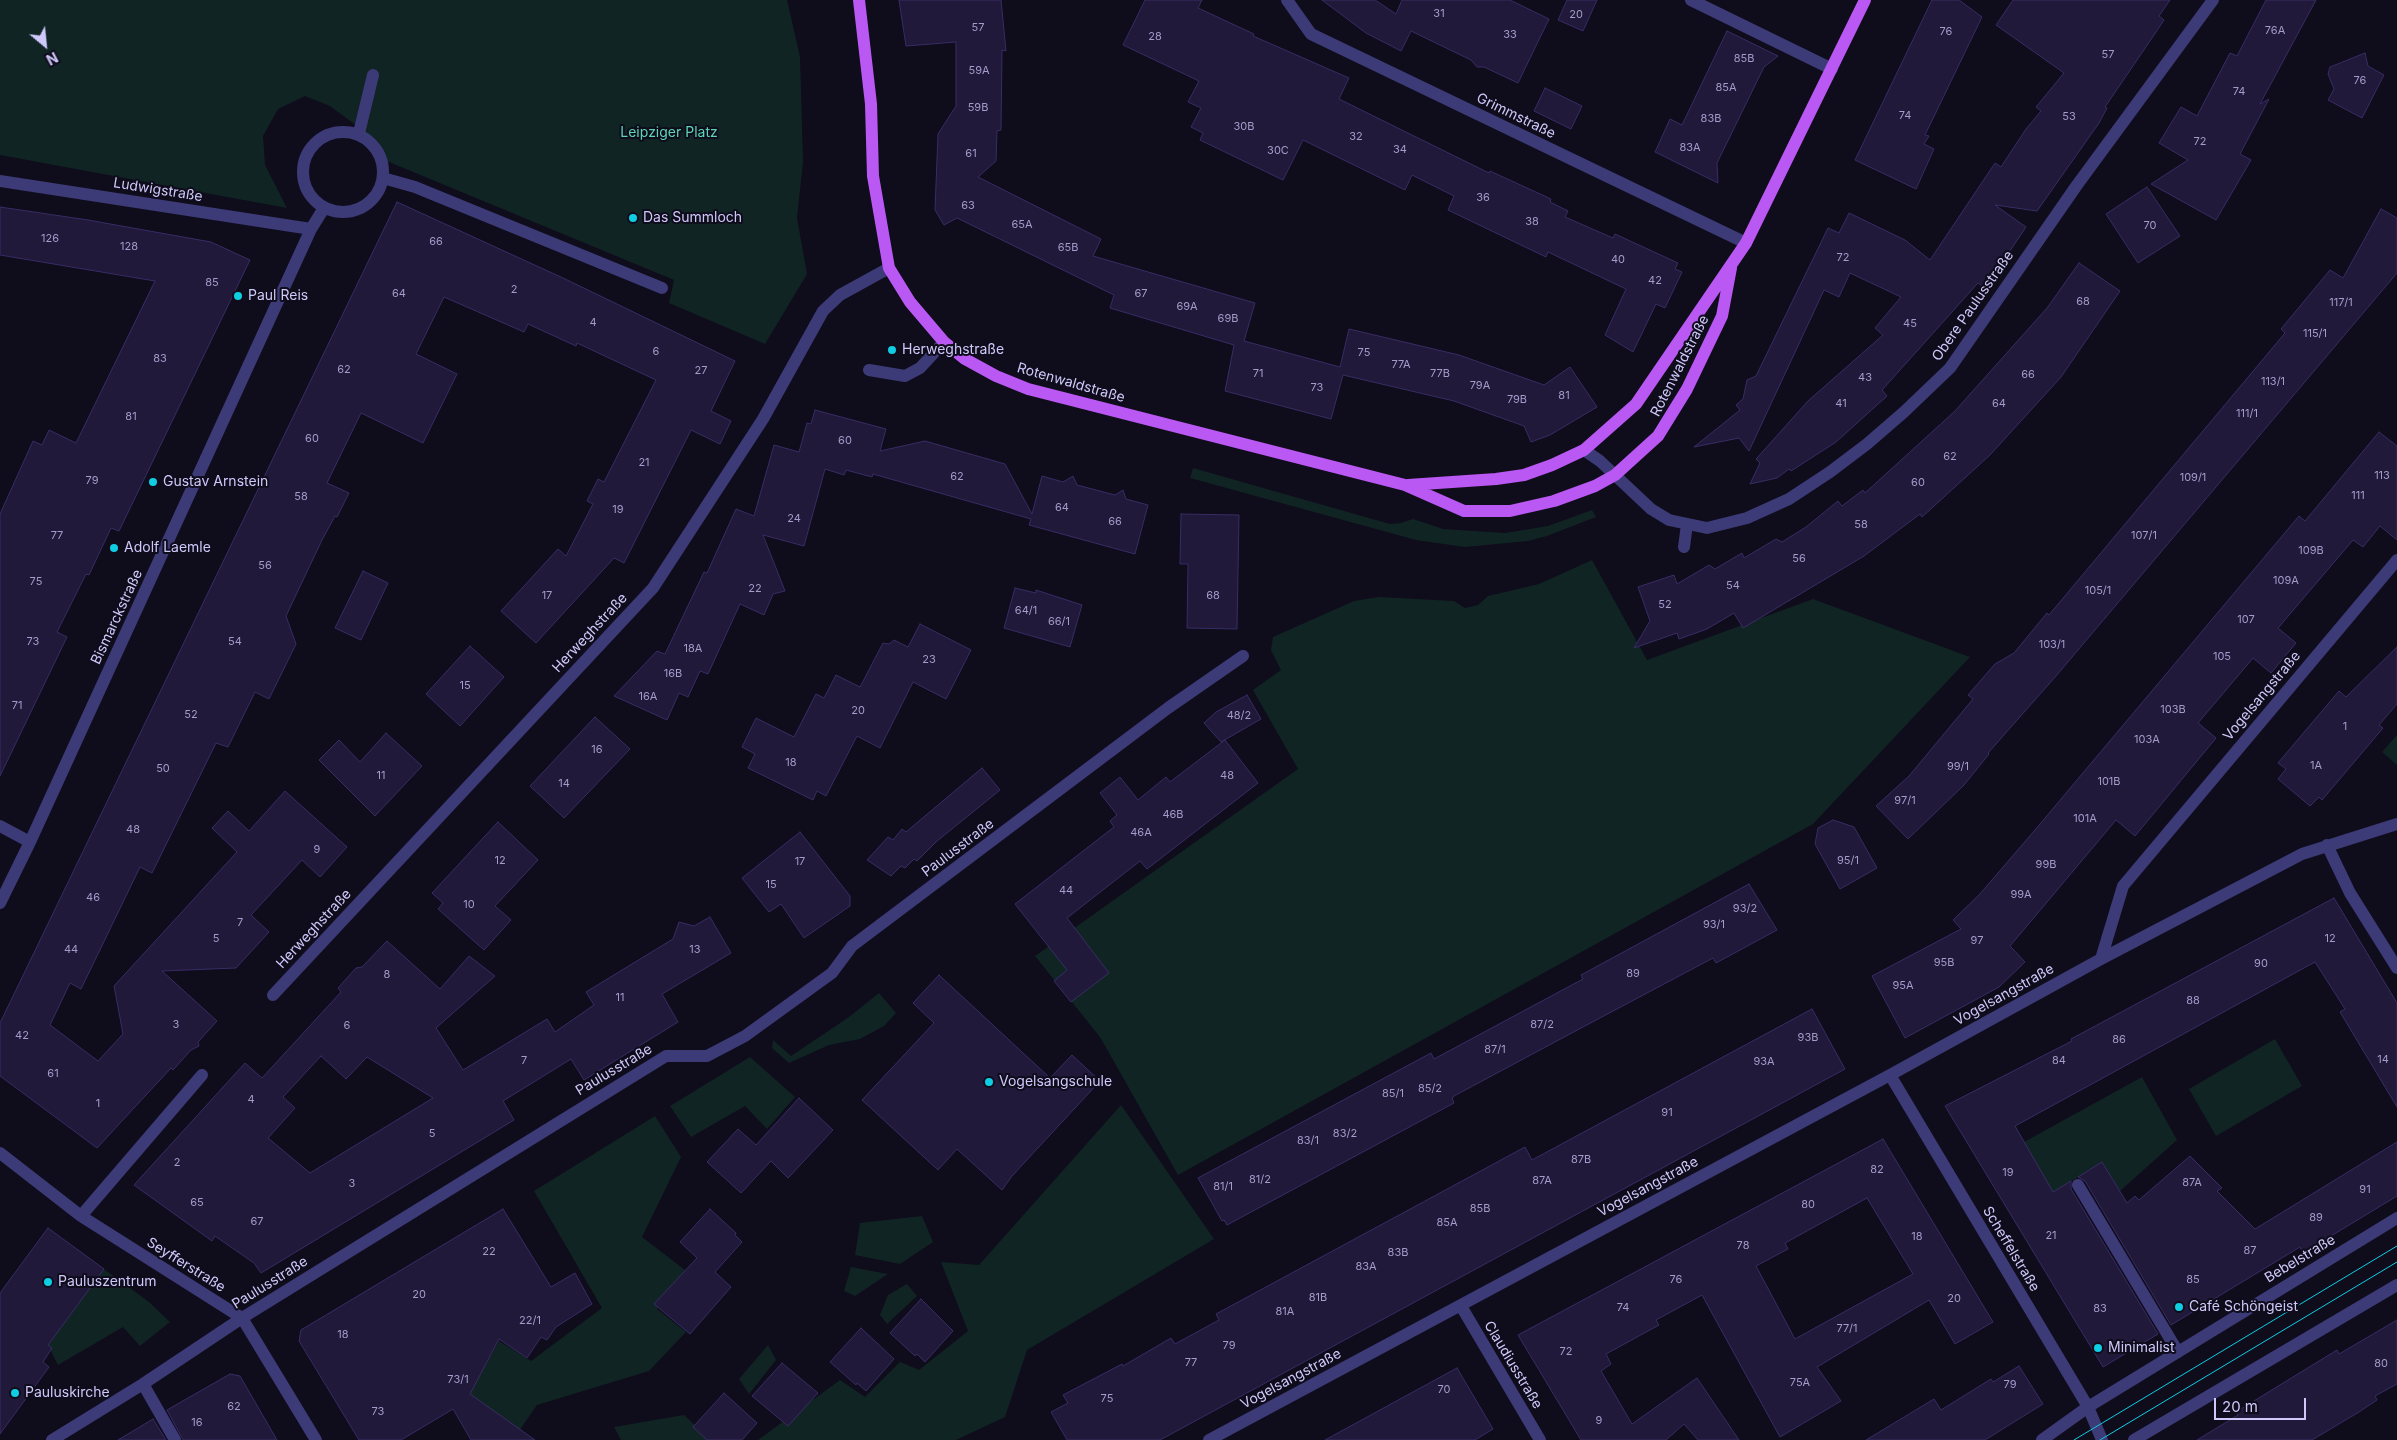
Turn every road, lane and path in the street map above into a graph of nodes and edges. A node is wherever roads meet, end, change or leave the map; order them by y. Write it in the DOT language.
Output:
graph roads {
  1 [pos="859,0"];
  2 [pos="1287,0"];
  3 [pos="1691,0"];
  4 [pos="1865,0"];
  5 [pos="2213,0"];
  6 [pos="1832,69"];
  7 [pos="373,75"];
  8 [pos="359,134"];
  9 [pos="383,178"];
  10 [pos="0,181"];
  11 [pos="324,208"];
  12 [pos="311,229"];
  13 [pos="1746,243"];
  14 [pos="889,268"];
  15 [pos="1730,268"];
  16 [pos="662,288"];
  17 [pos="944,342"];
  18 [pos="869,370"];
  19 [pos="1584,450"];
  20 [pos="1615,475"];
  21 [pos="1405,485"];
  22 [pos="1686,524"];
  23 [pos="1684,547"];
  24 [pos="2397,560"];
  25 [pos="1243,656"];
  26 [pos="2397,824"];
  27 [pos="0,826"];
  28 [pos="30,842"];
  29 [pos="2327,845"];
  30 [pos="0,903"];
  31 [pos="2101,959"];
  32 [pos="2397,968"];
  33 [pos="273,995"];
  34 [pos="202,1075"];
  35 [pos="1890,1075"];
  36 [pos="0,1153"];
  37 [pos="2078,1185"];
  38 [pos="81,1216"];
  39 [pos="2397,1218"];
  40 [pos="2397,1285"];
  41 [pos="1461,1306"];
  42 [pos="242,1318"];
  43 [pos="2178,1352"];
  44 [pos="143,1384"];
  45 [pos="2088,1407"];
  46 [pos="52,1440"];
  47 [pos="175,1440"];
  48 [pos="316,1440"];
  49 [pos="1209,1440"];
  50 [pos="1540,1440"];
  51 [pos="2042,1440"];
  52 [pos="2102,1440"];
  53 [pos="2134,1440"];
  1 -- 14 [label="main road, Rotenwaldstraße"];
  2 -- 13 [label="street, Grimmstraße"];
  3 -- 6 [label="street"];
  4 -- 6 [label="main road, Rotenwaldstraße"];
  5 -- 22 [label="street, Obere Paulusstraße"];
  6 -- 13 [label="main road, Rotenwaldstraße"];
  7 -- 8 [label="street"];
  8 -- 9 [label="street"];
  8 -- 11 [label="street"];
  9 -- 11 [label="street"];
  9 -- 16 [label="street"];
  10 -- 12 [label="street, Ludwigstraße"];
  11 -- 12 [label="street, Bismarckstraße"];
  12 -- 28 [label="street, Bismarckstraße"];
  13 -- 15 [label="main road, Rotenwaldstraße"];
  14 -- 17 [label="main road, Rotenwaldstraße"];
  14 -- 33 [label="street, Herweghstraße"];
  15 -- 19 [label="main road, Rotenwaldstraße"];
  15 -- 20 [label="main road, Rotenwaldstraße"];
  17 -- 18 [label="street"];
  17 -- 21 [label="main road, Rotenwaldstraße"];
  19 -- 20 [label="street, Obere Paulusstraße"];
  19 -- 21 [label="main road, Rotenwaldstraße"];
  20 -- 21 [label="main road, Rotenwaldstraße"];
  20 -- 22 [label="street, Obere Paulusstraße"];
  22 -- 23 [label="street"];
  24 -- 31 [label="street, Vogelsangstraße"];
  25 -- 42 [label="street, Paulusstraße"];
  26 -- 29 [label="street, Vogelsangstraße"];
  27 -- 28 [label="street"];
  28 -- 30 [label="street, Bismarckstraße"];
  29 -- 31 [label="street, Vogelsangstraße"];
  29 -- 32 [label="street"];
  31 -- 35 [label="street, Vogelsangstraße"];
  34 -- 38 [label="street"];
  35 -- 41 [label="street, Vogelsangstraße"];
  35 -- 45 [label="street, Scheffelstraße"];
  36 -- 38 [label="street, Seyfferstraße"];
  37 -- 43 [label="street"];
  38 -- 42 [label="street, Seyfferstraße"];
  39 -- 43 [label="street, Bebelstraße"];
  40 -- 53 [label="street"];
  41 -- 49 [label="street, Vogelsangstraße"];
  41 -- 50 [label="street, Claudiusstraße"];
  42 -- 44 [label="street, Paulusstraße"];
  42 -- 48 [label="street, Seyfferstraße"];
  43 -- 45 [label="street, Bebelstraße"];
  44 -- 46 [label="street, Paulusstraße"];
  44 -- 47 [label="street"];
  45 -- 51 [label="street, Bebelstraße"];
  45 -- 52 [label="street, Scheffelstraße"];
}
